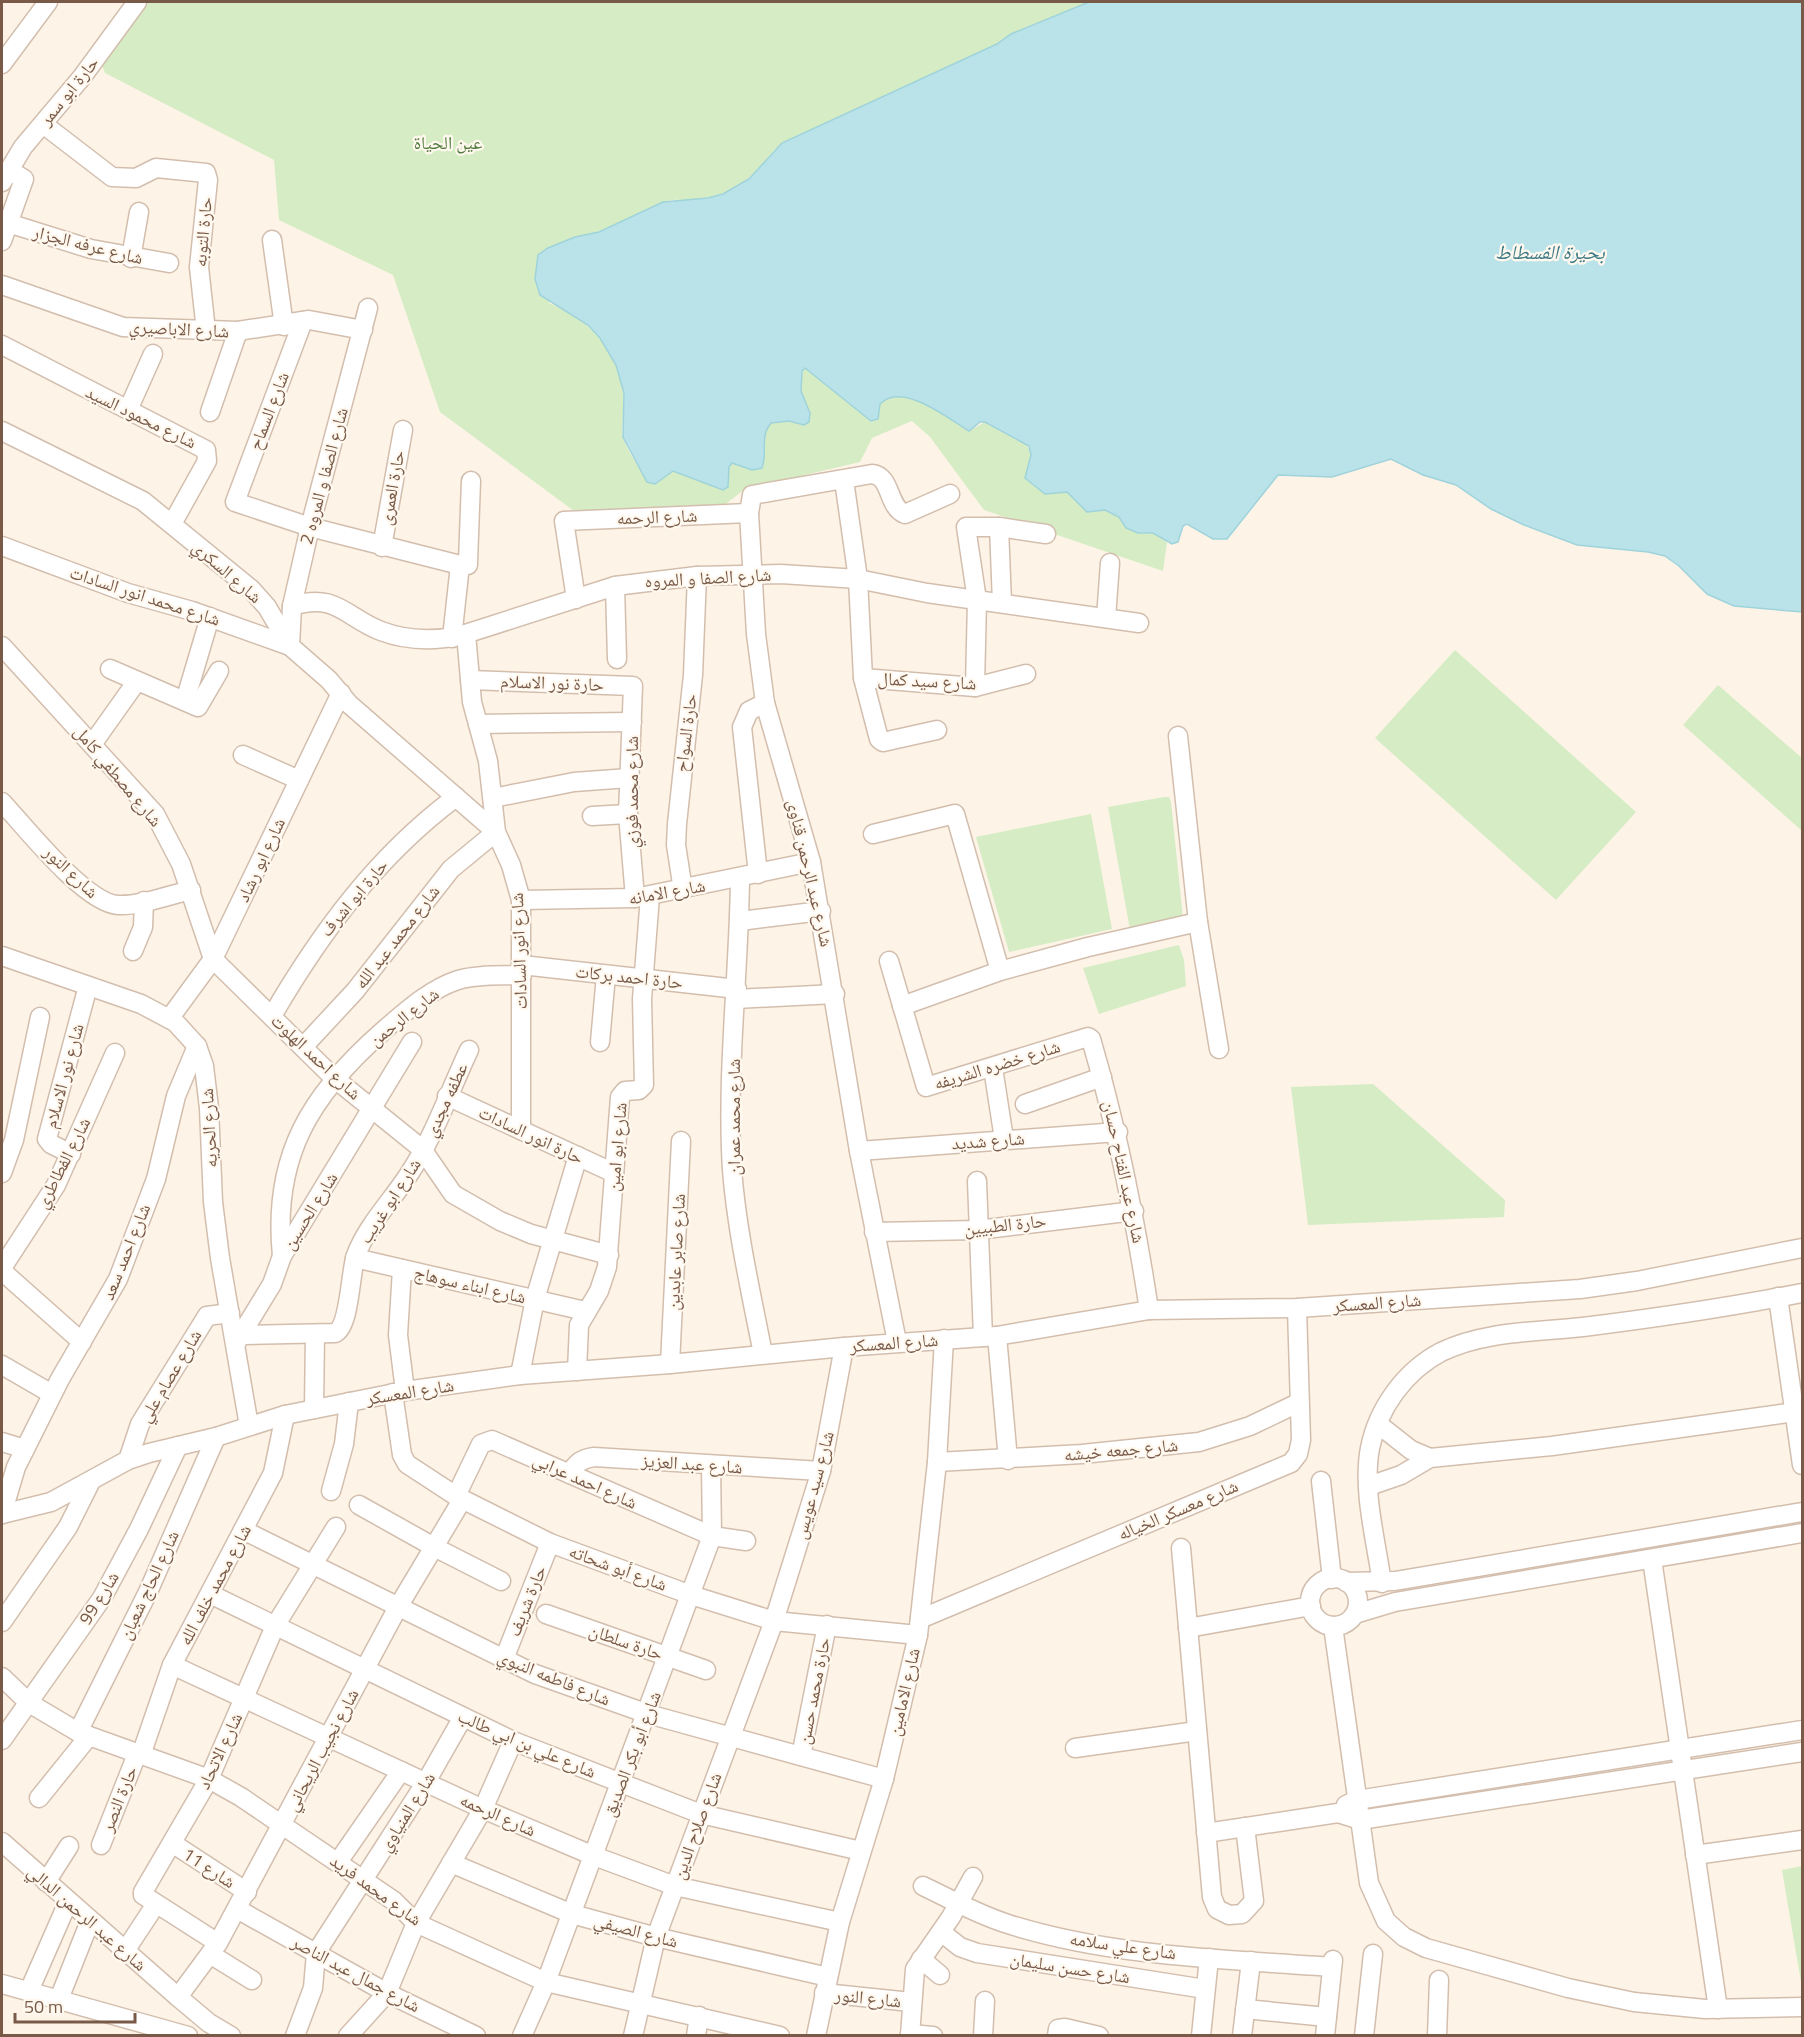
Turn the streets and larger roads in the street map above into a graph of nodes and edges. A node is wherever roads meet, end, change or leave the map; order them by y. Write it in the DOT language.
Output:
graph roads {
  1 [pos="48,2"];
  2 [pos="136,2"];
  3 [pos="2,64"];
  4 [pos="43,124"];
  5 [pos="5,176"];
  6 [pos="139,212"];
  7 [pos="8,223"];
  8 [pos="272,240"];
  9 [pos="2,241"];
  10 [pos="131,258"];
  11 [pos="169,263"];
  12 [pos="2,285"];
  13 [pos="368,308"];
  14 [pos="303,321"];
  15 [pos="284,326"];
  16 [pos="363,330"];
  17 [pos="206,331"];
  18 [pos="238,331"];
  19 [pos="2,345"];
  20 [pos="153,354"];
  21 [pos="128,410"];
  22 [pos="210,412"];
  23 [pos="403,430"];
  24 [pos="2,431"];
  25 [pos="844,480"];
  26 [pos="471,482"];
  27 [pos="950,494"];
  28 [pos="749,513"];
  29 [pos="172,524"];
  30 [pos="999,526"];
  31 [pos="310,528"];
  32 [pos="1046,534"];
  33 [pos="2,546"];
  34 [pos="382,547"];
  35 [pos="1110,562"];
  36 [pos="459,565"];
  37 [pos="752,575"];
  38 [pos="697,576"];
  39 [pos="858,579"];
  40 [pos="615,586"];
  41 [pos="576,599"];
  42 [pos="977,600"];
  43 [pos="1002,603"];
  44 [pos="292,606"];
  45 [pos="210,617"];
  46 [pos="1106,618"];
  47 [pos="1139,623"];
  48 [pos="459,636"];
  49 [pos="2,646"];
  50 [pos="290,646"];
  51 [pos="617,659"];
  52 [pos="110,669"];
  53 [pos="219,671"];
  54 [pos="1026,674"];
  55 [pos="863,678"];
  56 [pos="470,680"];
  57 [pos="137,681"];
  58 [pos="633,687"];
  59 [pos="975,687"];
  60 [pos="341,693"];
  61 [pos="185,701"];
  62 [pos="765,704"];
  63 [pos="632,722"];
  64 [pos="478,724"];
  65 [pos="937,730"];
  66 [pos="1178,736"];
  67 [pos="93,743"];
  68 [pos="243,755"];
  69 [pos="629,777"];
  70 [pos="299,780"];
  71 [pos="456,797"];
  72 [pos="493,798"];
  73 [pos="2,802"];
  74 [pos="628,814"];
  75 [pos="592,816"];
  76 [pos="496,832"];
  77 [pos="873,834"];
  78 [pos="811,862"];
  79 [pos="758,874"];
  80 [pos="740,878"];
  81 [pos="191,890"];
  82 [pos="683,890"];
  83 [pos="642,897"];
  84 [pos="521,900"];
  85 [pos="144,901"];
  86 [pos="821,911"];
  87 [pos="740,921"];
  88 [pos="1198,922"];
  89 [pos="133,951"];
  90 [pos="2,956"];
  91 [pos="213,959"];
  92 [pos="889,961"];
  93 [pos="522,970"];
  94 [pos="1000,971"];
  95 [pos="606,975"];
  96 [pos="643,979"];
  97 [pos="88,986"];
  98 [pos="736,994"];
  99 [pos="835,994"];
  100 [pos="902,1006"];
  101 [pos="272,1016"];
  102 [pos="40,1017"];
  103 [pos="169,1019"];
  104 [pos="1090,1037"];
  105 [pos="412,1042"];
  106 [pos="600,1042"];
  107 [pos="197,1046"];
  108 [pos="303,1047"];
  109 [pos="1219,1049"];
  110 [pos="469,1050"];
  111 [pos="115,1053"];
  112 [pos="993,1068"];
  113 [pos="1102,1077"];
  114 [pos="334,1078"];
  115 [pos="447,1096"];
  116 [pos="1024,1104"];
  117 [pos="373,1110"];
  118 [pos="521,1130"];
  119 [pos="1118,1131"];
  120 [pos="1004,1139"];
  121 [pos="681,1140"];
  122 [pos="422,1149"];
  123 [pos="859,1151"];
  124 [pos="71,1154"];
  125 [pos="578,1156"];
  126 [pos="2,1173"];
  127 [pos="614,1173"];
  128 [pos="977,1181"];
  129 [pos="1134,1211"];
  130 [pos="978,1230"];
  131 [pos="874,1232"];
  132 [pos="552,1241"];
  133 [pos="1803,1248"];
  134 [pos="609,1255"];
  135 [pos="282,1256"];
  136 [pos="355,1258"];
  137 [pos="2,1269"];
  138 [pos="402,1269"];
  139 [pos="1803,1293"];
  140 [pos="1778,1297"];
  141 [pos="535,1299"];
  142 [pos="1297,1308"];
  143 [pos="1149,1310"];
  144 [pos="585,1311"];
  145 [pos="230,1313"];
  146 [pos="315,1334"];
  147 [pos="990,1337"];
  148 [pos="944,1339"];
  149 [pos="238,1340"];
  150 [pos="82,1342"];
  151 [pos="897,1342"];
  152 [pos="843,1347"];
  153 [pos="763,1354"];
  154 [pos="670,1364"];
  155 [pos="2,1365"];
  156 [pos="577,1371"];
  157 [pos="520,1375"];
  158 [pos="399,1392"];
  159 [pos="52,1394"];
  160 [pos="348,1402"];
  161 [pos="1298,1403"];
  162 [pos="314,1409"];
  163 [pos="1798,1412"];
  164 [pos="285,1415"];
  165 [pos="1378,1424"];
  166 [pos="249,1426"];
  167 [pos="216,1437"];
  168 [pos="2,1442"];
  169 [pos="178,1446"];
  170 [pos="25,1449"];
  171 [pos="1430,1458"];
  172 [pos="128,1460"];
  173 [pos="1008,1460"];
  174 [pos="937,1462"];
  175 [pos="711,1465"];
  176 [pos="1803,1465"];
  177 [pos="821,1471"];
  178 [pos="570,1474"];
  179 [pos="1321,1482"];
  180 [pos="90,1483"];
  181 [pos="6,1485"];
  182 [pos="1369,1486"];
  183 [pos="331,1491"];
  184 [pos="459,1498"];
  185 [pos="359,1505"];
  186 [pos="1800,1512"];
  187 [pos="2,1514"];
  188 [pos="336,1527"];
  189 [pos="243,1530"];
  190 [pos="1802,1533"];
  191 [pos="712,1536"];
  192 [pos="746,1541"];
  193 [pos="550,1543"];
  194 [pos="434,1547"];
  195 [pos="1181,1548"];
  196 [pos="1652,1559"];
  197 [pos="313,1565"];
  198 [pos="1339,1580"];
  199 [pos="501,1581"];
  200 [pos="1382,1583"];
  201 [pos="210,1594"];
  202 [pos="691,1595"];
  203 [pos="1311,1606"];
  204 [pos="398,1607"];
  205 [pos="546,1614"];
  206 [pos="1355,1614"];
  207 [pos="774,1621"];
  208 [pos="2,1622"];
  209 [pos="827,1625"];
  210 [pos="275,1626"];
  211 [pos="1333,1626"];
  212 [pos="919,1627"];
  213 [pos="1188,1628"];
  214 [pos="669,1657"];
  215 [pos="504,1659"];
  216 [pos="172,1665"];
  217 [pos="365,1670"];
  218 [pos="706,1670"];
  219 [pos="2,1677"];
  220 [pos="243,1699"];
  221 [pos="29,1703"];
  222 [pos="648,1714"];
  223 [pos="463,1717"];
  224 [pos="1197,1731"];
  225 [pos="1803,1731"];
  226 [pos="83,1734"];
  227 [pos="329,1737"];
  228 [pos="731,1737"];
  229 [pos="2,1740"];
  230 [pos="513,1741"];
  231 [pos="1075,1748"];
  232 [pos="1680,1750"];
  233 [pos="1803,1752"];
  234 [pos="139,1754"];
  235 [pos="801,1756"];
  236 [pos="1683,1770"];
  237 [pos="401,1771"];
  238 [pos="209,1779"];
  239 [pos="884,1779"];
  240 [pos="426,1782"];
  241 [pos="621,1783"];
  242 [pos="39,1798"];
  243 [pos="1357,1800"];
  244 [pos="483,1809"];
  245 [pos="1338,1813"];
  246 [pos="701,1814"];
  247 [pos="1360,1820"];
  248 [pos="283,1825"];
  249 [pos="1245,1827"];
  250 [pos="1206,1833"];
  251 [pos="1803,1840"];
  252 [pos="172,1843"];
  253 [pos="101,1845"];
  254 [pos="69,1846"];
  255 [pos="3,1849"];
  256 [pos="861,1851"];
  257 [pos="1695,1855"];
  258 [pos="594,1856"];
  259 [pos="338,1862"];
  260 [pos="451,1863"];
  261 [pos="972,1877"];
  262 [pos="365,1880"];
  263 [pos="46,1882"];
  264 [pos="675,1886"];
  265 [pos="923,1886"];
  266 [pos="247,1892"];
  267 [pos="68,1902"];
  268 [pos="959,1903"];
  269 [pos="156,1904"];
  270 [pos="237,1909"];
  271 [pos="572,1914"];
  272 [pos="90,1921"];
  273 [pos="840,1922"];
  274 [pos="416,1923"];
  275 [pos="941,1932"];
  276 [pos="656,1937"];
  277 [pos="214,1948"];
  278 [pos="125,1951"];
  279 [pos="316,1953"];
  280 [pos="1373,1954"];
  281 [pos="1209,1958"];
  282 [pos="921,1959"];
  283 [pos="1251,1961"];
  284 [pos="940,1975"];
  285 [pos="252,1980"];
  286 [pos="1439,1980"];
  287 [pos="546,1982"];
  288 [pos="2,1984"];
  289 [pos="826,1985"];
  290 [pos="1205,1989"];
  291 [pos="28,1991"];
  292 [pos="387,1993"];
  293 [pos="177,1997"];
  294 [pos="59,1999"];
  295 [pos="985,2001"];
  296 [pos="640,2002"];
  297 [pos="911,2002"];
  298 [pos="1803,2007"];
  299 [pos="1245,2009"];
  300 [pos="1718,2009"];
  301 [pos="699,2016"];
  302 [pos="1326,2026"];
  303 [pos="1058,2032"];
  304 [pos="910,2035"];
  305 [pos="188,2036"];
  306 [pos="231,2036"];
  307 [pos="295,2036"];
  308 [pos="348,2036"];
  309 [pos="477,2036"];
  310 [pos="522,2036"];
  311 [pos="633,2036"];
  312 [pos="696,2036"];
  313 [pos="780,2036"];
  314 [pos="816,2036"];
  315 [pos="933,2036"];
  316 [pos="983,2036"];
  317 [pos="1099,2036"];
  318 [pos="1201,2036"];
  319 [pos="1242,2036"];
  320 [pos="1364,2036"];
  321 [pos="1437,2036"];
  1 -- 3 [label="street"];
  2 -- 4 [label="street, حارة ابو سمر"];
  4 -- 5 [label="street, حارة ابو سمر"];
  4 -- 17 [label="street, حارة التوبه"];
  5 -- 7 [label="street"];
  6 -- 10 [label="street"];
  7 -- 9 [label="street"];
  7 -- 10 [label="street, شارع عرفه الجزار"];
  8 -- 15 [label="street"];
  10 -- 11 [label="street, شارع عرفه الجزار"];
  12 -- 17 [label="street, شارع الاباصيري"];
  13 -- 16 [label="street, شارع الصفا و المروه 2"];
  14 -- 15 [label="street, شارع الاباصيري"];
  14 -- 16 [label="street, شارع الاباصيري"];
  14 -- 31 [label="street, شارع السماح"];
  15 -- 18 [label="street, شارع الاباصيري"];
  16 -- 31 [label="street, شارع الصفا و المروه 2"];
  17 -- 18 [label="street, شارع الاباصيري"];
  18 -- 22 [label="street"];
  19 -- 21 [label="street, شارع محمود السيد"];
  20 -- 21 [label="street"];
  21 -- 29 [label="street, شارع محمود السيد"];
  23 -- 34 [label="street, حارة العمرى"];
  24 -- 29 [label="street, شارع السكري"];
  25 -- 27 [label="street"];
  25 -- 28 [label="street"];
  25 -- 39 [label="street"];
  26 -- 36 [label="street, شارع انور السادات"];
  28 -- 37 [label="street, شارع عبد الرحمن قناوى"];
  28 -- 41 [label="street, شارع الرحمه"];
  29 -- 50 [label="street, شارع السكري"];
  30 -- 32 [label="street"];
  30 -- 42 [label="street"];
  30 -- 43 [label="street"];
  31 -- 34 [label="street"];
  31 -- 44 [label="street, شارع الصفا و المروه 2"];
  33 -- 45 [label="street, شارع محمد انور السادات"];
  34 -- 36 [label="street"];
  35 -- 46 [label="street"];
  36 -- 48 [label="street, شارع انور السادات"];
  37 -- 38 [label="street, شارع الصفا و المروه"];
  37 -- 39 [label="street, شارع الصفا و المروه"];
  37 -- 62 [label="street, شارع عبد الرحمن قناوى"];
  38 -- 40 [label="street, شارع الصفا و المروه"];
  38 -- 82 [label="street, حارة السواح"];
  39 -- 42 [label="street, شارع الصفا و المروه"];
  39 -- 55 [label="street"];
  40 -- 41 [label="street, شارع الصفا و المروه"];
  40 -- 51 [label="street"];
  41 -- 48 [label="street, شارع الصفا و المروه"];
  42 -- 43 [label="street, شارع الصفا و المروه"];
  42 -- 59 [label="street"];
  43 -- 46 [label="street, شارع الصفا و المروه"];
  44 -- 48 [label="street, شارع الصفا و المروه"];
  44 -- 50 [label="street, شارع الصفا و المروه 2"];
  45 -- 50 [label="street, شارع محمد انور السادات"];
  45 -- 61 [label="street"];
  46 -- 47 [label="street, شارع الصفا و المروه"];
  48 -- 56 [label="street, شارع انور السادات"];
  49 -- 67 [label="street, شارع مصطفي كامل"];
  50 -- 60 [label="street, شارع السكري"];
  52 -- 57 [label="street"];
  53 -- 61 [label="street"];
  54 -- 59 [label="street, شارع سيد كمال"];
  55 -- 59 [label="street, شارع سيد كمال"];
  55 -- 65 [label="street"];
  56 -- 58 [label="street, حارة نور الاسلام"];
  56 -- 64 [label="street, شارع انور السادات"];
  57 -- 61 [label="street"];
  57 -- 67 [label="street"];
  58 -- 63 [label="street, شارع محمد فوزي"];
  60 -- 70 [label="street, شارع ابو رشاد"];
  60 -- 71 [label="street, شارع السكري"];
  62 -- 78 [label="street, شارع عبد الرحمن قناوى"];
  62 -- 79 [label="street"];
  63 -- 64 [label="street"];
  63 -- 69 [label="street, شارع محمد فوزي"];
  64 -- 72 [label="street, شارع انور السادات"];
  66 -- 88 [label="street"];
  67 -- 81 [label="street, شارع مصطفي كامل"];
  68 -- 70 [label="street"];
  69 -- 72 [label="street"];
  69 -- 74 [label="street, شارع محمد فوزي"];
  70 -- 91 [label="street, شارع ابو رشاد"];
  71 -- 76 [label="street, شارع السكري"];
  71 -- 101 [label="street, حارة ابو اشرف"];
  72 -- 76 [label="street, شارع انور السادات"];
  73 -- 85 [label="street, شارع النور"];
  74 -- 75 [label="street"];
  74 -- 83 [label="street, شارع محمد فوزي"];
  76 -- 84 [label="street, شارع انور السادات"];
  76 -- 108 [label="street, شارع محمد عبد الله"];
  77 -- 94 [label="street"];
  78 -- 79 [label="street, شارع الامانه"];
  78 -- 86 [label="street, شارع عبد الرحمن قناوى"];
  79 -- 80 [label="street, شارع الامانه"];
  80 -- 82 [label="street, شارع الامانه"];
  80 -- 87 [label="street, شارع محمد عمران"];
  81 -- 85 [label="street, شارع النور"];
  81 -- 91 [label="street, شارع مصطفي كامل"];
  82 -- 83 [label="street, شارع الامانه"];
  83 -- 84 [label="street, شارع الامانه"];
  83 -- 96 [label="street, شارع ابو امين"];
  84 -- 93 [label="street, شارع انور السادات"];
  85 -- 89 [label="street"];
  86 -- 87 [label="street"];
  86 -- 99 [label="street, شارع عبد الرحمن قناوى"];
  87 -- 98 [label="street, شارع محمد عمران"];
  88 -- 94 [label="street"];
  88 -- 109 [label="street"];
  90 -- 97 [label="street"];
  91 -- 101 [label="street, شارع احمد الهلوت"];
  91 -- 103 [label="street, شارع ابو رشاد"];
  92 -- 100 [label="street, شارع خضره الشريفه"];
  93 -- 95 [label="street, حارة احمد بركات"];
  93 -- 114 [label="street, شارع الرحمن"];
  93 -- 118 [label="street, شارع انور السادات"];
  94 -- 100 [label="street"];
  95 -- 96 [label="street, حارة احمد بركات"];
  95 -- 106 [label="street"];
  96 -- 98 [label="street, حارة احمد بركات"];
  96 -- 127 [label="street, شارع ابو امين"];
  97 -- 103 [label="street"];
  97 -- 124 [label="street, شارع نور الاسلام"];
  98 -- 99 [label="street, حارة احمد بركات"];
  98 -- 153 [label="street, شارع محمد عمران"];
  99 -- 123 [label="street, شارع عبد الرحمن قناوى"];
  100 -- 112 [label="street, شارع خضره الشريفه"];
  101 -- 108 [label="street, شارع احمد الهلوت"];
  102 -- 126 [label="street"];
  103 -- 107 [label="street"];
  104 -- 112 [label="street, شارع خضره الشريفه"];
  104 -- 113 [label="street, شارع عبد الفتاح حسان"];
  105 -- 117 [label="street, شارع الحسين"];
  107 -- 145 [label="street, شارع الحريه"];
  107 -- 150 [label="street, شارع احمد سعد"];
  108 -- 114 [label="street, شارع احمد الهلوت"];
  110 -- 115 [label="street, عطفه مجدي"];
  111 -- 124 [label="street, شارع الفطاطري"];
  112 -- 120 [label="street"];
  113 -- 116 [label="street"];
  113 -- 119 [label="street, شارع عبد الفتاح حسان"];
  114 -- 117 [label="street, شارع احمد الهلوت"];
  114 -- 135 [label="street, شارع الرحمن"];
  115 -- 118 [label="street, حارة انور السادات"];
  115 -- 122 [label="street, عطفه مجدي"];
  117 -- 122 [label="street, شارع احمد الهلوت"];
  117 -- 135 [label="street, شارع الحسين"];
  118 -- 125 [label="street, حارة انور السادات"];
  119 -- 120 [label="street, شارع شديد"];
  119 -- 129 [label="street, شارع عبد الفتاح حسان"];
  120 -- 123 [label="street, شارع شديد"];
  121 -- 154 [label="street, شارع صابر عابدين"];
  122 -- 132 [label="street, شارع احمد الهلوت"];
  122 -- 136 [label="street, شارع ابو غريب"];
  123 -- 131 [label="street, شارع عبد الرحمن قناوى"];
  124 -- 137 [label="street, شارع الفطاطري"];
  125 -- 127 [label="street, حارة انور السادات"];
  125 -- 132 [label="street"];
  127 -- 134 [label="street, شارع ابو امين"];
  128 -- 130 [label="street"];
  129 -- 130 [label="street, حارة الطبيين"];
  129 -- 143 [label="street, شارع عبد الفتاح حسان"];
  130 -- 131 [label="street, حارة الطبيين"];
  130 -- 147 [label="street"];
  131 -- 151 [label="street, شارع عبد الرحمن قناوى"];
  132 -- 134 [label="street, شارع احمد الهلوت"];
  132 -- 141 [label="street"];
  133 -- 142 [label="street, شارع المعسكر"];
  134 -- 144 [label="street, شارع ابو امين"];
  135 -- 149 [label="street, شارع الحسين"];
  136 -- 138 [label="street, شارع ابناء سوهاج"];
  136 -- 146 [label="street, شارع ابو غريب"];
  137 -- 150 [label="street"];
  138 -- 141 [label="street, شارع ابناء سوهاج"];
  138 -- 158 [label="street, شارع أبو شحاته"];
  139 -- 140 [label="street"];
  140 -- 163 [label="street"];
  140 -- 165 [label="street"];
  141 -- 144 [label="street, شارع ابناء سوهاج"];
  141 -- 157 [label="street"];
  142 -- 143 [label="street, شارع المعسكر"];
  142 -- 161 [label="street, شارع معسكر الخياله"];
  143 -- 147 [label="street, شارع المعسكر"];
  144 -- 156 [label="street, شارع ابو امين"];
  145 -- 149 [label="street, شارع الحريه"];
  145 -- 172 [label="street, شارع عصام علي"];
  146 -- 149 [label="street, شارع ابو غريب"];
  146 -- 162 [label="street"];
  147 -- 148 [label="street, شارع المعسكر"];
  147 -- 173 [label="street"];
  148 -- 151 [label="street, شارع المعسكر"];
  148 -- 174 [label="street, شارع الامامين"];
  149 -- 166 [label="street, شارع الحريه"];
  150 -- 159 [label="street, شارع احمد سعد"];
  151 -- 152 [label="street, شارع المعسكر"];
  152 -- 153 [label="street, شارع المعسكر"];
  152 -- 177 [label="street, شارع سيد عويس"];
  153 -- 154 [label="street, شارع المعسكر"];
  154 -- 156 [label="street, شارع المعسكر"];
  155 -- 159 [label="street"];
  156 -- 157 [label="street, شارع المعسكر"];
  157 -- 158 [label="street, شارع المعسكر"];
  158 -- 160 [label="street, شارع المعسكر"];
  158 -- 184 [label="street, شارع أبو شحاته"];
  159 -- 170 [label="street, شارع احمد سعد"];
  160 -- 162 [label="street, شارع المعسكر"];
  160 -- 183 [label="street"];
  161 -- 173 [label="street, شارع جمعه خيشه"];
  161 -- 212 [label="street, شارع معسكر الخياله"];
  162 -- 164 [label="street, شارع المعسكر"];
  163 -- 171 [label="street"];
  163 -- 176 [label="street"];
  164 -- 166 [label="street, شارع المعسكر"];
  164 -- 189 [label="street, شارع محمد خلف الله"];
  165 -- 171 [label="street"];
  165 -- 182 [label="street"];
  166 -- 167 [label="street, شارع المعسكر"];
  167 -- 169 [label="street, شارع المعسكر"];
  167 -- 226 [label="street, شارع الحاج شعبان"];
  168 -- 170 [label="street"];
  169 -- 172 [label="street, شارع المعسكر"];
  169 -- 221 [label="street, شارع 99"];
  170 -- 181 [label="street, شارع احمد سعد"];
  171 -- 182 [label="street"];
  172 -- 180 [label="street, شارع المعسكر"];
  173 -- 174 [label="street, شارع جمعه خيشه"];
  174 -- 212 [label="street, شارع الامامين"];
  175 -- 177 [label="street, شارع عبد العزيز"];
  175 -- 178 [label="street, شارع عبد العزيز"];
  175 -- 191 [label="street, شارع أبو بكر الصديق"];
  177 -- 207 [label="street, شارع سيد عويس"];
  178 -- 184 [label="street, شارع احمد عرابي"];
  178 -- 191 [label="street, شارع احمد عرابي"];
  179 -- 198 [label="street"];
  180 -- 187 [label="street, شارع المعسكر"];
  180 -- 208 [label="street"];
  181 -- 187 [label="street, شارع احمد سعد"];
  182 -- 200 [label="street"];
  184 -- 193 [label="street, شارع أبو شحاته"];
  184 -- 194 [label="street, شارع نجيب الريحاني"];
  185 -- 194 [label="street"];
  186 -- 190 [label="street"];
  186 -- 200 [label="street"];
  188 -- 197 [label="street, شارع الاتحاد"];
  189 -- 197 [label="street, شارع فاطمه النبوي"];
  189 -- 201 [label="street, شارع محمد خلف الله"];
  190 -- 196 [label="street"];
  191 -- 192 [label="street, شارع احمد عرابي"];
  191 -- 202 [label="street, شارع أبو بكر الصديق"];
  193 -- 202 [label="street, شارع أبو شحاته"];
  193 -- 215 [label="street, حارة شريف"];
  194 -- 199 [label="street"];
  194 -- 204 [label="street, شارع نجيب الريحاني"];
  195 -- 213 [label="street"];
  196 -- 206 [label="street"];
  196 -- 232 [label="street"];
  197 -- 204 [label="street, شارع فاطمه النبوي"];
  197 -- 210 [label="street, شارع الاتحاد"];
  198 -- 200 [label="street"];
  198 -- 203 [label="street"];
  198 -- 206 [label="street"];
  201 -- 210 [label="street, شارع علي بن ابي طالب"];
  201 -- 216 [label="street, شارع محمد خلف الله"];
  202 -- 207 [label="street, شارع أبو شحاته"];
  202 -- 214 [label="street, شارع أبو بكر الصديق"];
  203 -- 211 [label="street"];
  203 -- 213 [label="street"];
  204 -- 215 [label="street, شارع فاطمه النبوي"];
  204 -- 217 [label="street, شارع نجيب الريحاني"];
  205 -- 214 [label="street, حارة سلطان"];
  206 -- 211 [label="street"];
  207 -- 209 [label="street, شارع أبو شحاته"];
  207 -- 228 [label="street, شارع صلاح الدين"];
  209 -- 212 [label="street, شارع أبو شحاته"];
  209 -- 235 [label="street, حارة محمد حسن"];
  210 -- 217 [label="street, شارع علي بن ابي طالب"];
  210 -- 220 [label="street, شارع الاتحاد"];
  211 -- 243 [label="street"];
  212 -- 239 [label="street, شارع الامامين"];
  213 -- 224 [label="street"];
  214 -- 218 [label="street, حارة سلطان"];
  214 -- 222 [label="street, شارع أبو بكر الصديق"];
  215 -- 222 [label="street, شارع فاطمه النبوي"];
  216 -- 220 [label="street, شارع الرحمه"];
  216 -- 234 [label="street, شارع محمد خلف الله"];
  217 -- 223 [label="street, شارع علي بن ابي طالب"];
  217 -- 227 [label="street, شارع نجيب الريحاني"];
  219 -- 221 [label="street, شارع محمد فريد"];
  220 -- 227 [label="street, شارع الرحمه"];
  220 -- 238 [label="street, شارع الاتحاد"];
  221 -- 226 [label="street, شارع محمد فريد"];
  221 -- 229 [label="street, شارع 99"];
  222 -- 228 [label="street, شارع فاطمه النبوي"];
  222 -- 241 [label="street, شارع أبو بكر الصديق"];
  223 -- 230 [label="street, شارع علي بن ابي طالب"];
  223 -- 240 [label="street, شارع المنياوي"];
  224 -- 231 [label="street"];
  224 -- 250 [label="street"];
  225 -- 232 [label="street"];
  226 -- 234 [label="street, شارع محمد فريد"];
  226 -- 242 [label="street, شارع الحاج شعبان"];
  227 -- 237 [label="street, شارع الرحمه"];
  227 -- 248 [label="street, شارع نجيب الريحاني"];
  228 -- 235 [label="street, شارع فاطمه النبوي"];
  228 -- 246 [label="street, شارع صلاح الدين"];
  230 -- 241 [label="street, شارع علي بن ابي طالب"];
  230 -- 244 [label="street"];
  232 -- 236 [label="street"];
  232 -- 243 [label="street"];
  233 -- 236 [label="street"];
  234 -- 238 [label="street, شارع محمد فريد"];
  234 -- 253 [label="street, حارة النصر"];
  235 -- 239 [label="street, شارع فاطمه النبوي"];
  236 -- 247 [label="street"];
  236 -- 257 [label="street"];
  237 -- 240 [label="street, شارع الرحمه"];
  237 -- 259 [label="street"];
  238 -- 248 [label="street, شارع محمد فريد"];
  238 -- 252 [label="street, شارع الاتحاد"];
  239 -- 256 [label="street, شارع الامامين"];
  240 -- 244 [label="street, شارع الرحمه"];
  240 -- 262 [label="street, شارع المنياوي"];
  241 -- 246 [label="street, شارع علي بن ابي طالب"];
  241 -- 258 [label="street, شارع أبو بكر الصديق"];
  243 -- 245 [label="street"];
  243 -- 247 [label="street"];
  244 -- 258 [label="street, شارع الرحمه"];
  244 -- 260 [label="street"];
  245 -- 247 [label="street"];
  245 -- 249 [label="street"];
  246 -- 256 [label="street, شارع علي بن ابي طالب"];
  246 -- 264 [label="street, شارع صلاح الدين"];
  247 -- 300 [label="street"];
  248 -- 259 [label="street, شارع محمد فريد"];
  248 -- 266 [label="street, شارع نجيب الريحاني"];
  249 -- 250 [label="street"];
  249 -- 250 [label="street"];
  251 -- 257 [label="street"];
  252 -- 266 [label="street, شارع 11"];
  252 -- 269 [label="street, شارع الاتحاد"];
  254 -- 263 [label="street"];
  255 -- 263 [label="street, شارع عبد الرحمن الدالي"];
  256 -- 273 [label="street, شارع الامامين"];
  257 -- 300 [label="street"];
  258 -- 264 [label="street, شارع الرحمه"];
  258 -- 271 [label="street, شارع أبو بكر الصديق"];
  259 -- 262 [label="street, شارع محمد فريد"];
  260 -- 271 [label="street, شارع الصيفي"];
  260 -- 274 [label="street"];
  261 -- 268 [label="street"];
  262 -- 274 [label="street, شارع محمد فريد"];
  262 -- 279 [label="street, شارع المنياوي"];
  263 -- 267 [label="street, شارع عبد الرحمن الدالي"];
  264 -- 273 [label="street, شارع الرحمه"];
  264 -- 276 [label="street, شارع صلاح الدين"];
  265 -- 268 [label="street, شارع علي سلامه"];
  266 -- 270 [label="street, شارع نجيب الريحاني"];
  267 -- 272 [label="street, شارع عبد الرحمن الدالي"];
  267 -- 291 [label="street"];
  268 -- 275 [label="street"];
  268 -- 281 [label="street, شارع علي سلامه"];
  269 -- 277 [label="street"];
  269 -- 278 [label="street"];
  270 -- 277 [label="street, شارع نجيب الريحاني"];
  270 -- 279 [label="street, شارع جمال عبد الناصر"];
  271 -- 276 [label="street, شارع الصيفي"];
  271 -- 287 [label="street, شارع أبو بكر الصديق"];
  272 -- 278 [label="street, شارع عبد الرحمن الدالي"];
  272 -- 294 [label="street"];
  273 -- 289 [label="street, شارع الامامين"];
  274 -- 287 [label="street, شارع محمد فريد"];
  274 -- 292 [label="street"];
  275 -- 282 [label="street"];
  275 -- 290 [label="street, شارع حسن سليمان"];
  276 -- 289 [label="street, شارع الصيفي"];
  276 -- 296 [label="street, شارع صلاح الدين"];
  277 -- 285 [label="street"];
  277 -- 293 [label="street, شارع نجيب الريحاني"];
  278 -- 293 [label="street, شارع عبد الرحمن الدالي"];
  279 -- 292 [label="street, شارع جمال عبد الناصر"];
  279 -- 307 [label="street, شارع المنياوي"];
  280 -- 320 [label="street"];
  281 -- 283 [label="street, شارع علي سلامه"];
  281 -- 290 [label="street"];
  282 -- 284 [label="street"];
  282 -- 297 [label="street"];
  283 -- 299 [label="street"];
  283 -- 302 [label="street, شارع علي سلامه"];
  286 -- 321 [label="street"];
  287 -- 296 [label="street, شارع محمد فريد"];
  287 -- 310 [label="street, شارع أبو بكر الصديق"];
  288 -- 291 [label="street"];
  289 -- 297 [label="street, شارع النور"];
  289 -- 314 [label="street, شارع الامامين"];
  290 -- 318 [label="street"];
  291 -- 294 [label="street"];
  292 -- 308 [label="street"];
  292 -- 309 [label="street, شارع جمال عبد الناصر"];
  293 -- 306 [label="street, شارع عبد الرحمن الدالي"];
  294 -- 305 [label="street"];
  295 -- 316 [label="street"];
  296 -- 301 [label="street, شارع محمد فريد"];
  296 -- 311 [label="street, شارع صلاح الدين"];
  297 -- 304 [label="street"];
  298 -- 300 [label="street"];
  299 -- 302 [label="street"];
  299 -- 319 [label="street"];
  301 -- 312 [label="street"];
  301 -- 313 [label="street, شارع محمد فريد"];
  303 -- 317 [label="street"];
  304 -- 315 [label="street"];
}
